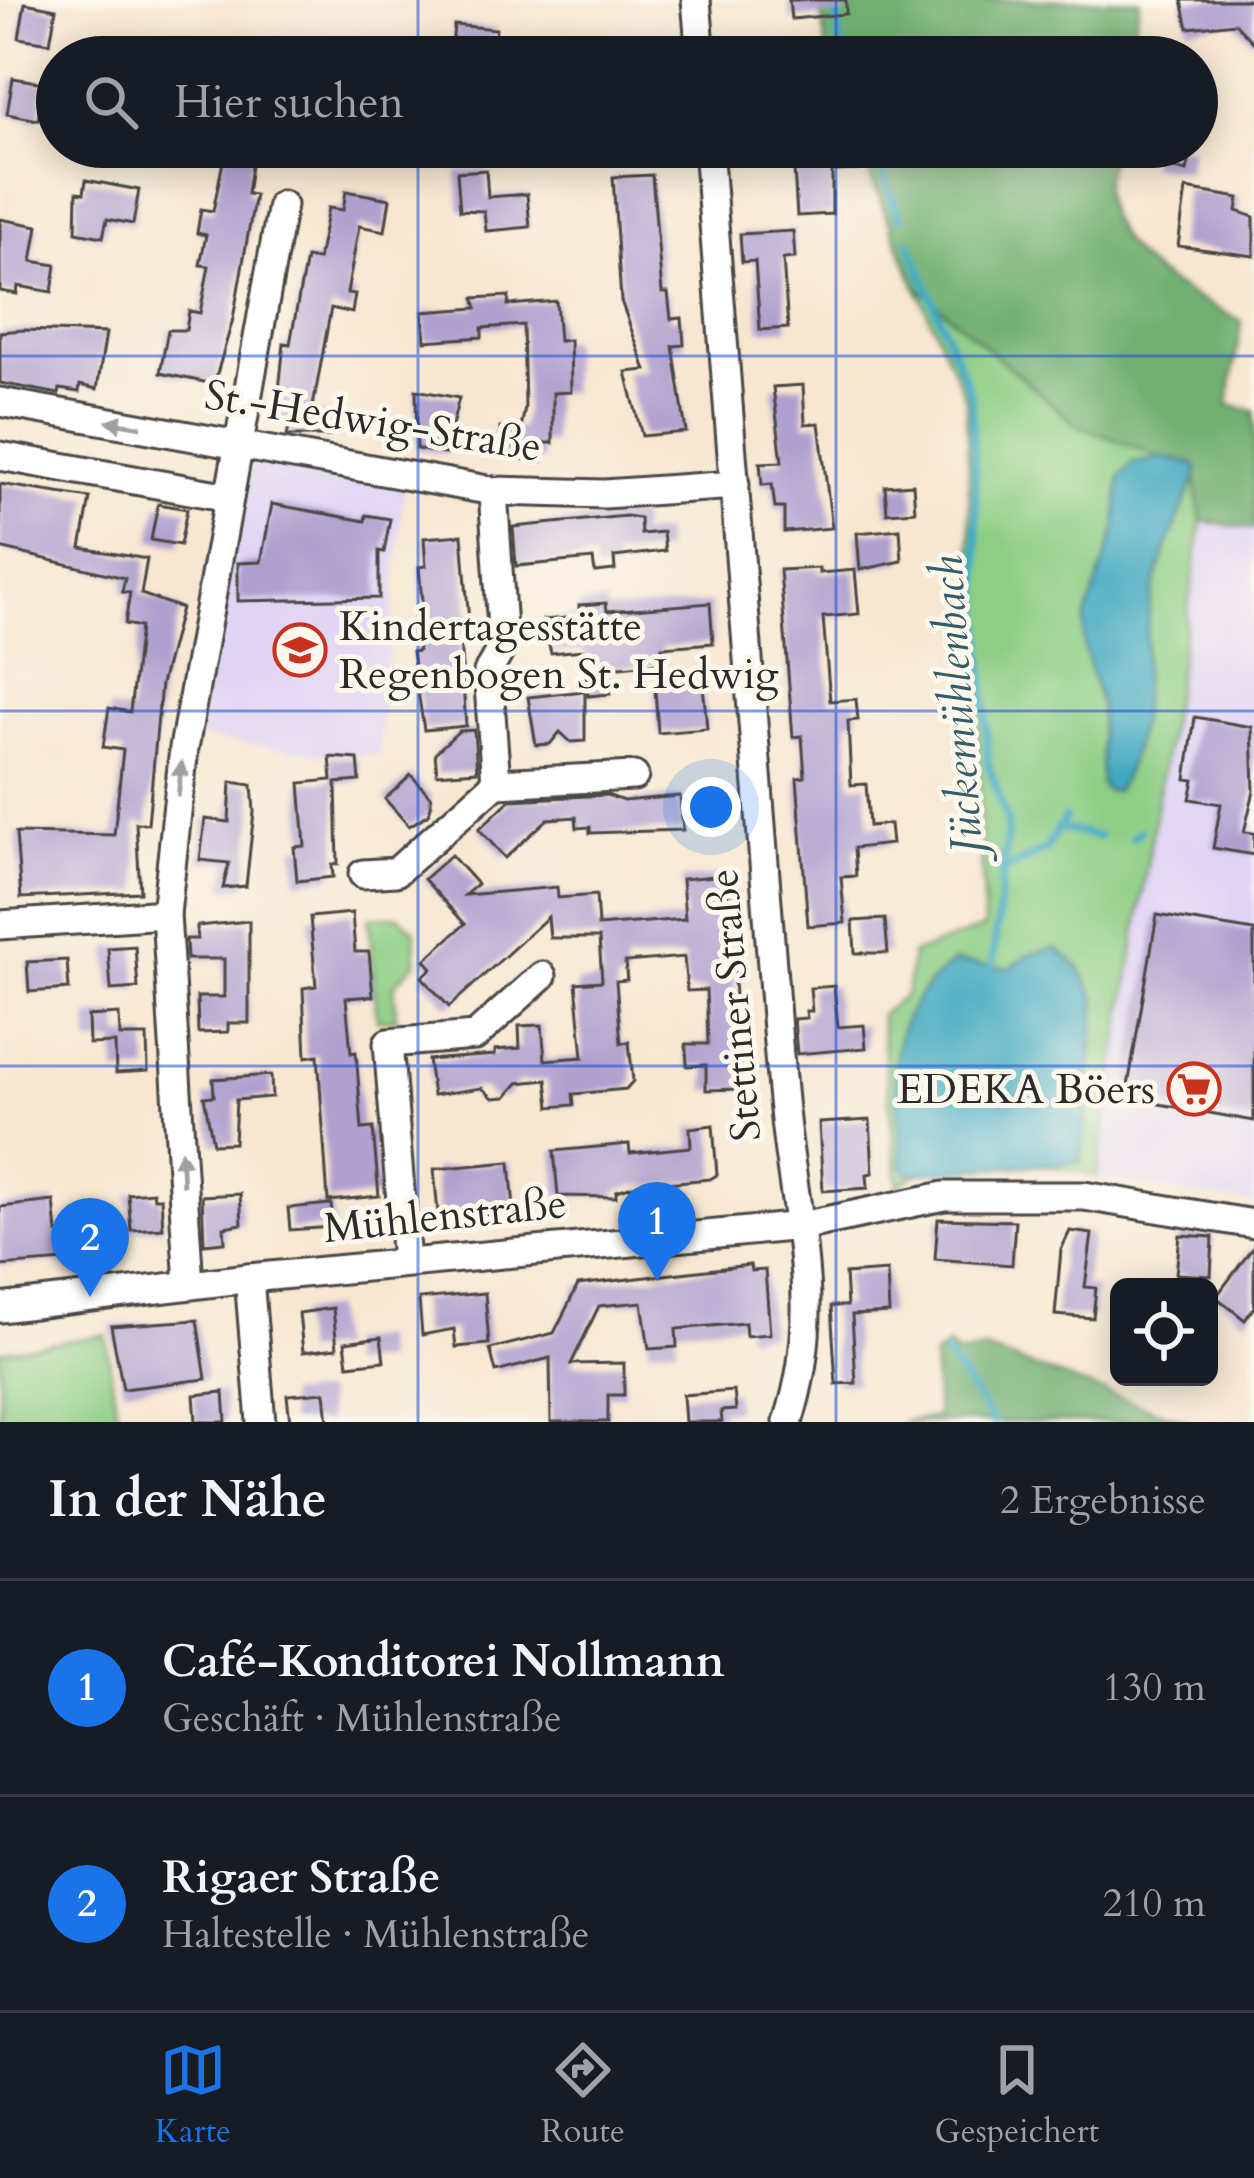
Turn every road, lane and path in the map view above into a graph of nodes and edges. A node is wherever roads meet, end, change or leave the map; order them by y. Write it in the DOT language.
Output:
graph roads {
  1 [pos="696,0"];
  2 [pos="699,36"];
  3 [pos="710,168"];
  4 [pos="282,205"];
  5 [pos="0,402"];
  6 [pos="238,447"];
  7 [pos="0,456"];
  8 [pos="735,485"];
  9 [pos="493,491"];
  10 [pos="229,496"];
  11 [pos="634,776"];
  12 [pos="496,783"];
  13 [pos="362,874"];
  14 [pos="166,914"];
  15 [pos="0,926"];
  16 [pos="542,976"];
  17 [pos="1254,1225"];
  18 [pos="802,1226"];
  19 [pos="406,1262"];
  20 [pos="249,1278"];
  21 [pos="189,1285"];
  22 [pos="0,1308"];
  23 [pos="261,1422"];
  24 [pos="788,1422"];
  1 -- 2 [label="street"];
  3 -- 8 [label="street, Stettiner Straße"];
  4 -- 6 [label="street"];
  6 -- 5 [label="street, St.-Hedwig-Straße, one-way"];
  6 -- 9 [label="street, St.-Hedwig-Straße"];
  6 -- 10 [label="street"];
  7 -- 10 [label="street"];
  8 -- 9 [label="street, St.-Hedwig-Straße"];
  8 -- 18 [label="street, Stettiner Straße"];
  9 -- 12 [label="street"];
  14 -- 10 [label="street, one-way"];
  11 -- 12 [label="street"];
  12 -- 13 [label="street"];
  14 -- 15 [label="street"];
  21 -- 14 [label="street, one-way"];
  16 -- 19 [label="street"];
  17 -- 18 [label="street, Mühlenstraße"];
  18 -- 19 [label="street, Mühlenstraße"];
  18 -- 24 [label="street, Stettiner Straße"];
  19 -- 20 [label="street, Mühlenstraße"];
  20 -- 21 [label="street, Mühlenstraße"];
  20 -- 23 [label="street"];
  21 -- 22 [label="street, Mühlenstraße"];
}
